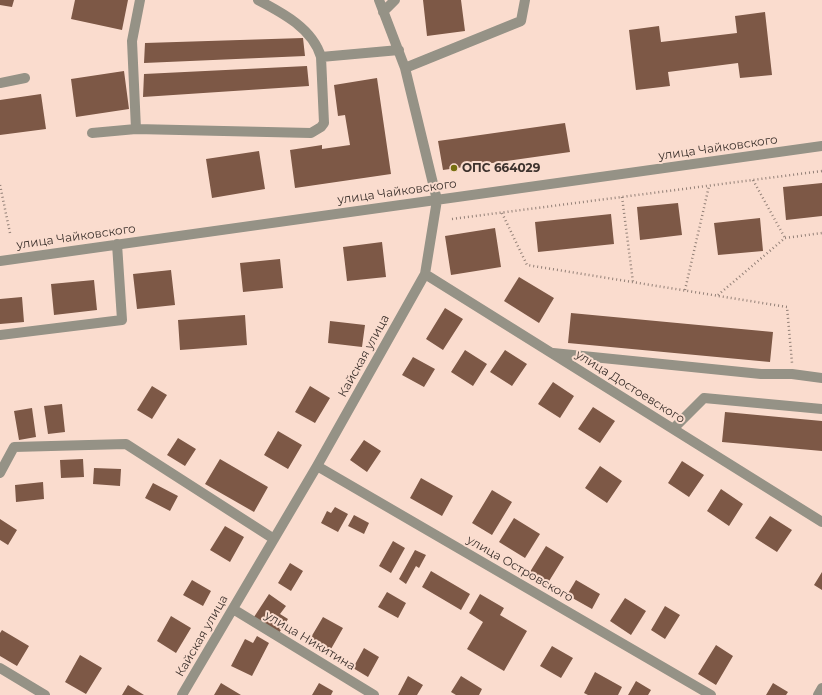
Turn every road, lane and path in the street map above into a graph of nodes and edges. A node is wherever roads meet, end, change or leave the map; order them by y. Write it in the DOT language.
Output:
graph roads {
  1 [pos="140,0"];
  2 [pos="258,0"];
  3 [pos="379,0"];
  4 [pos="395,0"];
  5 [pos="525,0"];
  6 [pos="383,12"];
  7 [pos="398,50"];
  8 [pos="321,57"];
  9 [pos="405,68"];
  10 [pos="25,78"];
  11 [pos="0,83"];
  12 [pos="136,129"];
  13 [pos="92,133"];
  14 [pos="822,146"];
  15 [pos="822,171"];
  16 [pos="753,180"];
  17 [pos="0,185"];
  18 [pos="709,186"];
  19 [pos="622,198"];
  20 [pos="437,200"];
  21 [pos="502,213"];
  22 [pos="452,220"];
  23 [pos="10,233"];
  24 [pos="822,233"];
  25 [pos="785,238"];
  26 [pos="117,244"];
  27 [pos="0,261"];
  28 [pos="425,274"];
  29 [pos="633,282"];
  30 [pos="685,290"];
  31 [pos="717,295"];
  32 [pos="0,335"];
  33 [pos="551,353"];
  34 [pos="792,374"];
  35 [pos="822,378"];
  36 [pos="822,409"];
  37 [pos="673,429"];
  38 [pos="317,466"];
  39 [pos="0,473"];
  40 [pos="822,522"];
  41 [pos="274,539"];
  42 [pos="233,610"];
  43 [pos="0,668"];
  44 [pos="822,688"];
  45 [pos="45,695"];
  46 [pos="182,695"];
  47 [pos="374,695"];
  48 [pos="711,695"];
  49 [pos="818,695"];
  1 -- 12 [label="street"];
  2 -- 8 [label="street"];
  3 -- 6 [label="street, Кайская улица"];
  4 -- 6 [label="street"];
  5 -- 9 [label="street"];
  6 -- 7 [label="street, Кайская улица"];
  7 -- 8 [label="street"];
  7 -- 9 [label="street, Кайская улица"];
  8 -- 12 [label="street"];
  9 -- 20 [label="street, Кайская улица"];
  10 -- 11 [label="street"];
  12 -- 13 [label="street"];
  14 -- 20 [label="street, улица Чайковского"];
  15 -- 16 [label="path"];
  16 -- 18 [label="path"];
  16 -- 25 [label="path"];
  17 -- 23 [label="path"];
  18 -- 19 [label="path"];
  18 -- 30 [label="path"];
  19 -- 21 [label="path"];
  19 -- 29 [label="path"];
  20 -- 26 [label="street, улица Чайковского"];
  20 -- 28 [label="street, Кайская улица"];
  21 -- 22 [label="path"];
  21 -- 29 [label="path"];
  24 -- 25 [label="path"];
  25 -- 31 [label="path"];
  26 -- 27 [label="street, улица Чайковского"];
  26 -- 32 [label="street"];
  28 -- 33 [label="street, улица Достоевского"];
  28 -- 38 [label="street, Кайская улица"];
  29 -- 30 [label="path"];
  30 -- 31 [label="path"];
  31 -- 34 [label="path"];
  33 -- 34 [label="street"];
  33 -- 37 [label="street, улица Достоевского"];
  34 -- 35 [label="street"];
  36 -- 37 [label="street"];
  37 -- 40 [label="street, улица Достоевского"];
  38 -- 41 [label="street, Кайская улица"];
  38 -- 48 [label="street, улица Островского"];
  39 -- 41 [label="street"];
  41 -- 42 [label="street, Кайская улица"];
  42 -- 46 [label="street, Кайская улица"];
  42 -- 47 [label="street, улица Никитина"];
  43 -- 45 [label="street"];
  44 -- 49 [label="street"];
}
